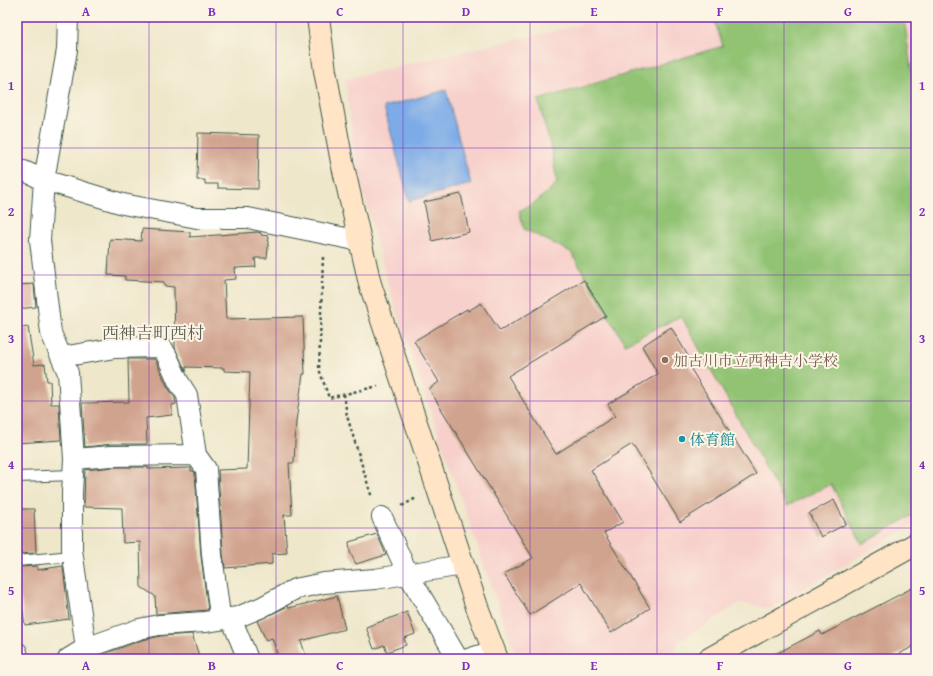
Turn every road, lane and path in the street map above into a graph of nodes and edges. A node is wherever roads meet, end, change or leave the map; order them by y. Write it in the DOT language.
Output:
graph roads {
  1 [pos="68,17"];
  2 [pos="318,17"];
  3 [pos="17,171"];
  4 [pos="44,180"];
  5 [pos="324,234"];
  6 [pos="360,241"];
  7 [pos="61,357"];
  8 [pos="402,380"];
  9 [pos="344,394"];
  10 [pos="196,455"];
  11 [pos="74,467"];
  12 [pos="17,477"];
  13 [pos="437,486"];
  14 [pos="382,517"];
  15 [pos="916,544"];
  16 [pos="73,556"];
  17 [pos="17,562"];
  18 [pos="464,565"];
  19 [pos="408,574"];
  20 [pos="225,619"];
  21 [pos="86,648"];
  22 [pos="17,652"];
  23 [pos="495,655"];
  24 [pos="18,659"];
  25 [pos="68,659"];
  26 [pos="248,659"];
  27 [pos="458,659"];
  28 [pos="468,659"];
  29 [pos="709,659"];
  1 -- 4 [label="street"];
  2 -- 6 [label="street"];
  3 -- 4 [label="street"];
  4 -- 5 [label="street"];
  4 -- 7 [label="street"];
  5 -- 6 [label="street"];
  5 -- 9 [label="path"];
  6 -- 8 [label="street"];
  7 -- 10 [label="street"];
  7 -- 11 [label="street"];
  8 -- 9 [label="path"];
  8 -- 13 [label="street"];
  9 -- 14 [label="path"];
  10 -- 11 [label="street"];
  10 -- 20 [label="street"];
  11 -- 12 [label="lane"];
  11 -- 16 [label="street"];
  13 -- 14 [label="path"];
  13 -- 18 [label="street"];
  14 -- 19 [label="street"];
  15 -- 29 [label="street"];
  16 -- 17 [label="lane"];
  16 -- 21 [label="street"];
  18 -- 19 [label="street"];
  18 -- 23 [label="street"];
  19 -- 20 [label="street"];
  19 -- 27 [label="street"];
  20 -- 21 [label="street"];
  20 -- 26 [label="street"];
  21 -- 25 [label="street"];
  22 -- 24 [label="street"];
  23 -- 28 [label="street"];
}
